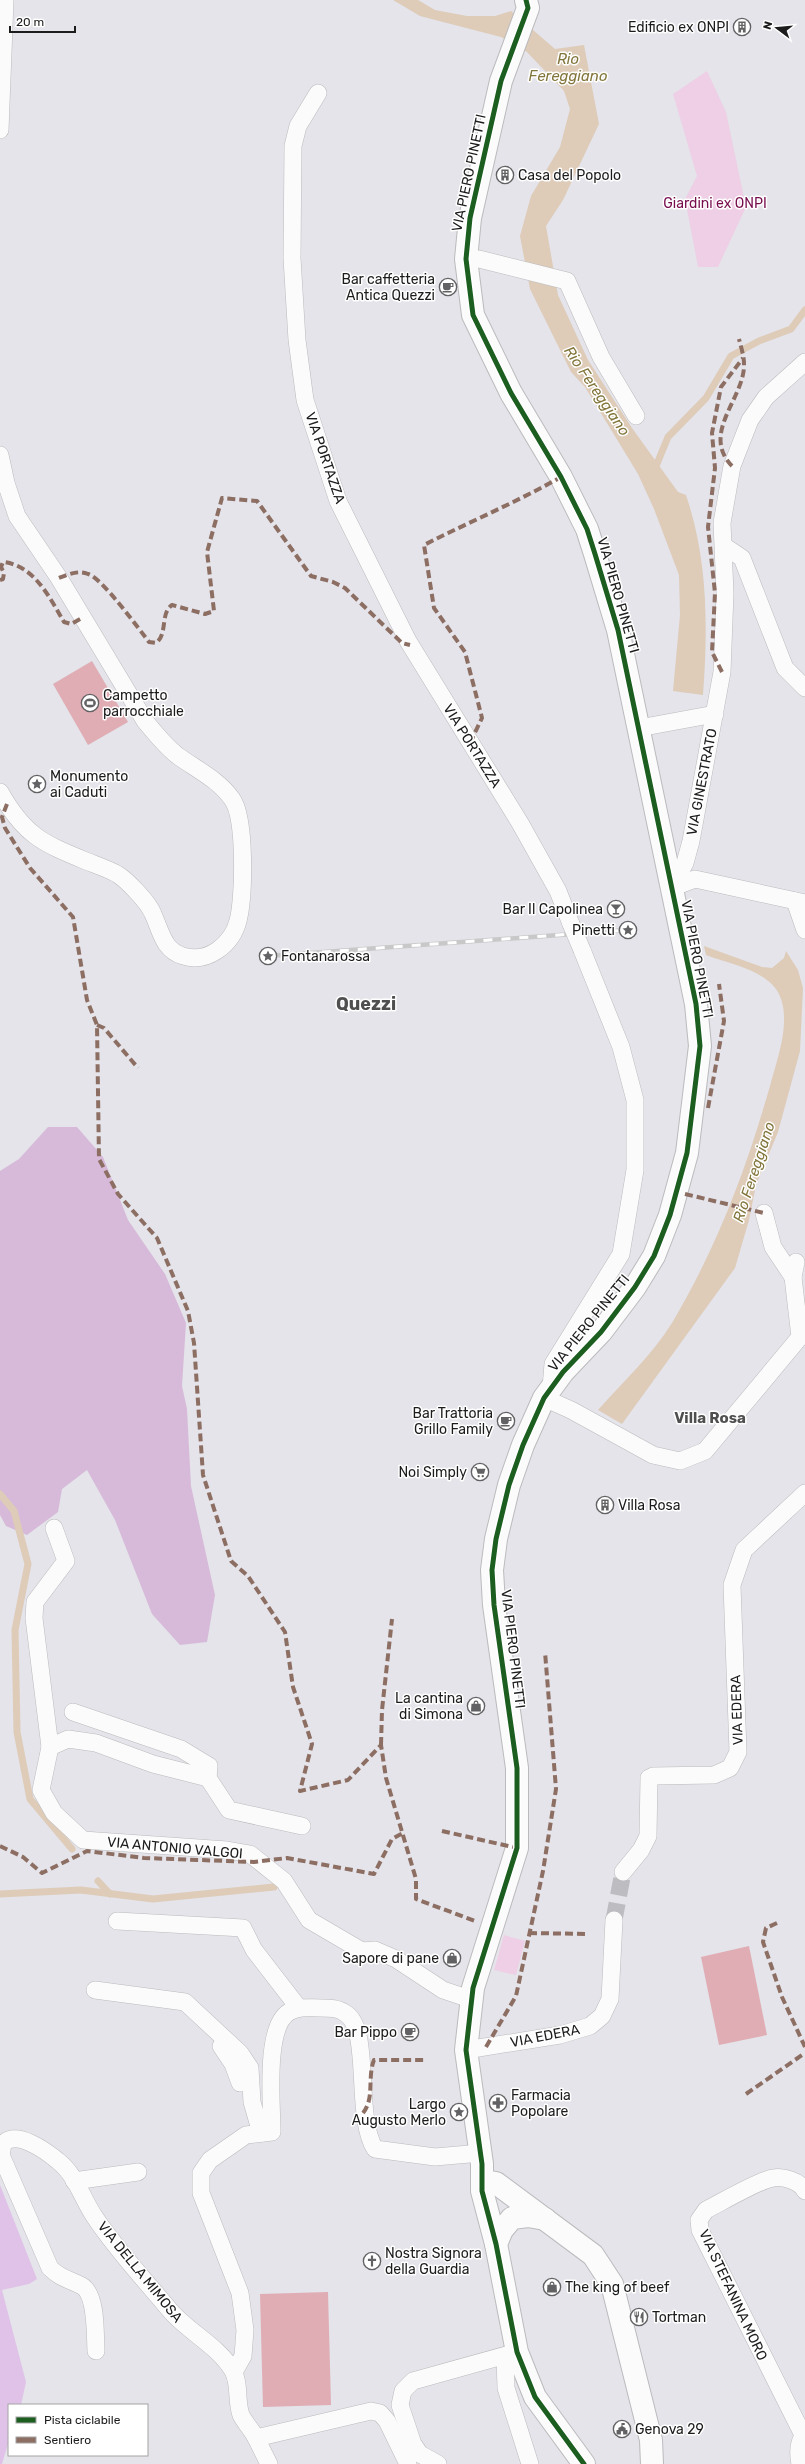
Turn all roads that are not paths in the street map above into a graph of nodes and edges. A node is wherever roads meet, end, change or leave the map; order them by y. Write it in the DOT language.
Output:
graph roads {
  1 [pos="5,0"];
  2 [pos="527,4"];
  3 [pos="318,93"];
  4 [pos="0,130"];
  5 [pos="466,259"];
  6 [pos="805,362"];
  7 [pos="636,416"];
  8 [pos="0,455"];
  9 [pos="724,546"];
  10 [pos="805,688"];
  11 [pos="715,714"];
  12 [pos="639,728"];
  13 [pos="4,798"];
  14 [pos="671,888"];
  15 [pos="800,902"];
  16 [pos="805,930"];
  17 [pos="764,1213"];
  18 [pos="798,1269"];
  19 [pos="548,1393"];
  20 [pos="805,1493"];
  21 [pos="54,1528"];
  22 [pos="72,1712"];
  23 [pos="50,1747"];
  24 [pos="208,1778"];
  25 [pos="302,1826"];
  26 [pos="623,1872"];
  27 [pos="117,1921"];
  28 [pos="95,1990"];
  29 [pos="470,1999"];
  30 [pos="298,2007"];
  31 [pos="619,2010"];
  32 [pos="220,2035"];
  33 [pos="466,2050"];
  34 [pos="240,2083"];
  35 [pos="261,2133"];
  36 [pos="481,2152"];
  37 [pos="138,2172"];
  38 [pos="74,2181"];
  39 [pos="484,2181"];
  40 [pos="805,2191"];
  41 [pos="545,2219"];
  42 [pos="496,2244"];
  43 [pos="96,2351"];
  44 [pos="511,2354"];
  45 [pos="234,2372"];
  46 [pos="804,2435"];
  47 [pos="256,2438"];
  48 [pos="269,2464"];
  49 [pos="408,2464"];
  50 [pos="438,2464"];
  51 [pos="530,2464"];
  52 [pos="584,2464"];
  53 [pos="652,2464"];
  54 [pos="800,2464"];
  1 -- 4 [label="street"];
  2 -- 5 [label="street, VIA PIERO PINETTI"];
  3 -- 19 [label="street, VIA PORTAZZA, bridge"];
  5 -- 7 [label="street"];
  5 -- 12 [label="street, VIA PIERO PINETTI"];
  6 -- 9 [label="street, VIA GINESTRATO"];
  8 -- 13 [label="street"];
  9 -- 10 [label="street"];
  9 -- 11 [label="street, VIA GINESTRATO"];
  11 -- 12 [label="street"];
  11 -- 14 [label="street, VIA GINESTRATO"];
  12 -- 14 [label="street, VIA PIERO PINETTI"];
  14 -- 15 [label="street"];
  14 -- 19 [label="street, VIA PIERO PINETTI"];
  15 -- 16 [label="street"];
  17 -- 18 [label="street"];
  18 -- 19 [label="street"];
  19 -- 29 [label="street, VIA PIERO PINETTI"];
  20 -- 26 [label="street, VIA EDERA"];
  21 -- 23 [label="street, VIA ANTONIO VALGOI"];
  22 -- 24 [label="street"];
  23 -- 24 [label="street"];
  23 -- 29 [label="street, VIA ANTONIO VALGOI"];
  24 -- 25 [label="street"];
  27 -- 30 [label="street"];
  28 -- 32 [label="street"];
  29 -- 33 [label="street"];
  30 -- 35 [label="street"];
  30 -- 36 [label="street"];
  31 -- 33 [label="street, VIA EDERA"];
  32 -- 34 [label="street"];
  32 -- 35 [label="street"];
  33 -- 36 [label="street"];
  35 -- 45 [label="street"];
  36 -- 39 [label="street"];
  37 -- 38 [label="street"];
  38 -- 43 [label="street, VIA DELLA MIMOSA"];
  38 -- 45 [label="street, VIA DELLA MIMOSA"];
  39 -- 41 [label="street"];
  39 -- 42 [label="street"];
  40 -- 46 [label="street, VIA STEFANINA MORO"];
  41 -- 42 [label="street"];
  41 -- 53 [label="street"];
  42 -- 44 [label="street"];
  44 -- 50 [label="street"];
  44 -- 51 [label="street"];
  44 -- 52 [label="street"];
  45 -- 47 [label="street"];
  46 -- 54 [label="street, VIA STEFANINA MORO"];
  47 -- 48 [label="street"];
  47 -- 49 [label="street"];
}
